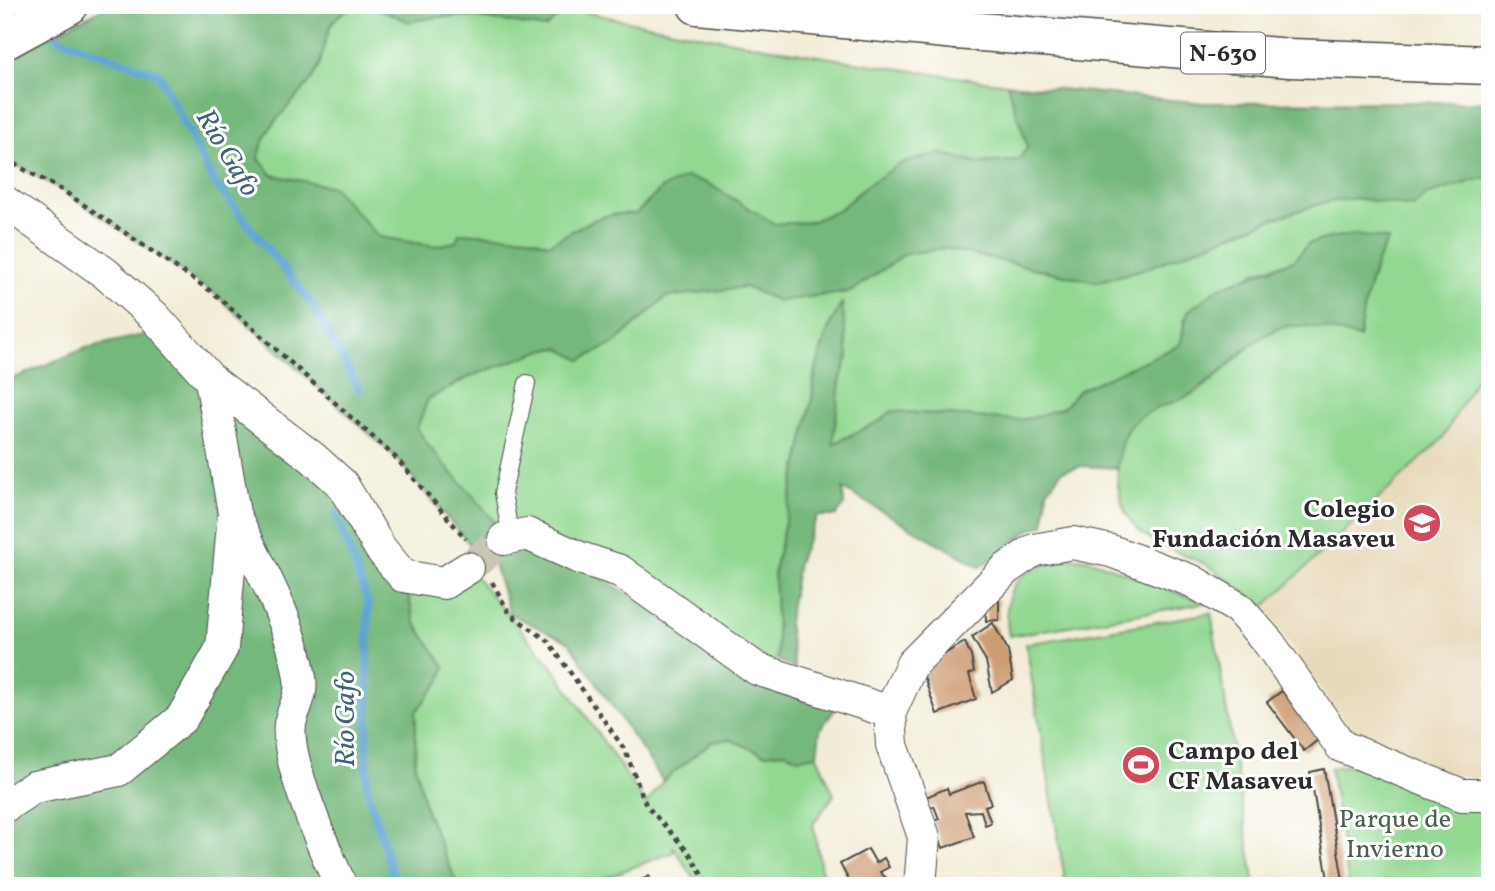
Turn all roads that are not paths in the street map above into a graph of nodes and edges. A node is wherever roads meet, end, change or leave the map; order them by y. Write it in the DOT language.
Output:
graph roads {
  1 [pos="69,5"];
  2 [pos="697,5"];
  3 [pos="820,5"];
  4 [pos="957,30"];
  5 [pos="5,40"];
  6 [pos="1490,65"];
  7 [pos="5,202"];
  8 [pos="211,380"];
  9 [pos="527,383"];
  10 [pos="234,513"];
  11 [pos="507,538"];
  12 [pos="477,565"];
  13 [pos="890,712"];
  14 [pos="1490,795"];
  15 [pos="5,806"];
  16 [pos="341,886"];
  17 [pos="920,886"];
  1 -- 5 [label="highway"];
  2 -- 4 [label="highway"];
  3 -- 4 [label="highway, N-630"];
  4 -- 6 [label="highway, N-630"];
  7 -- 8 [label="street"];
  8 -- 10 [label="street"];
  8 -- 12 [label="street"];
  9 -- 11 [label="lane"];
  10 -- 15 [label="street"];
  10 -- 16 [label="street"];
  11 -- 13 [label="street"];
  13 -- 14 [label="street"];
  13 -- 17 [label="street"];
}
